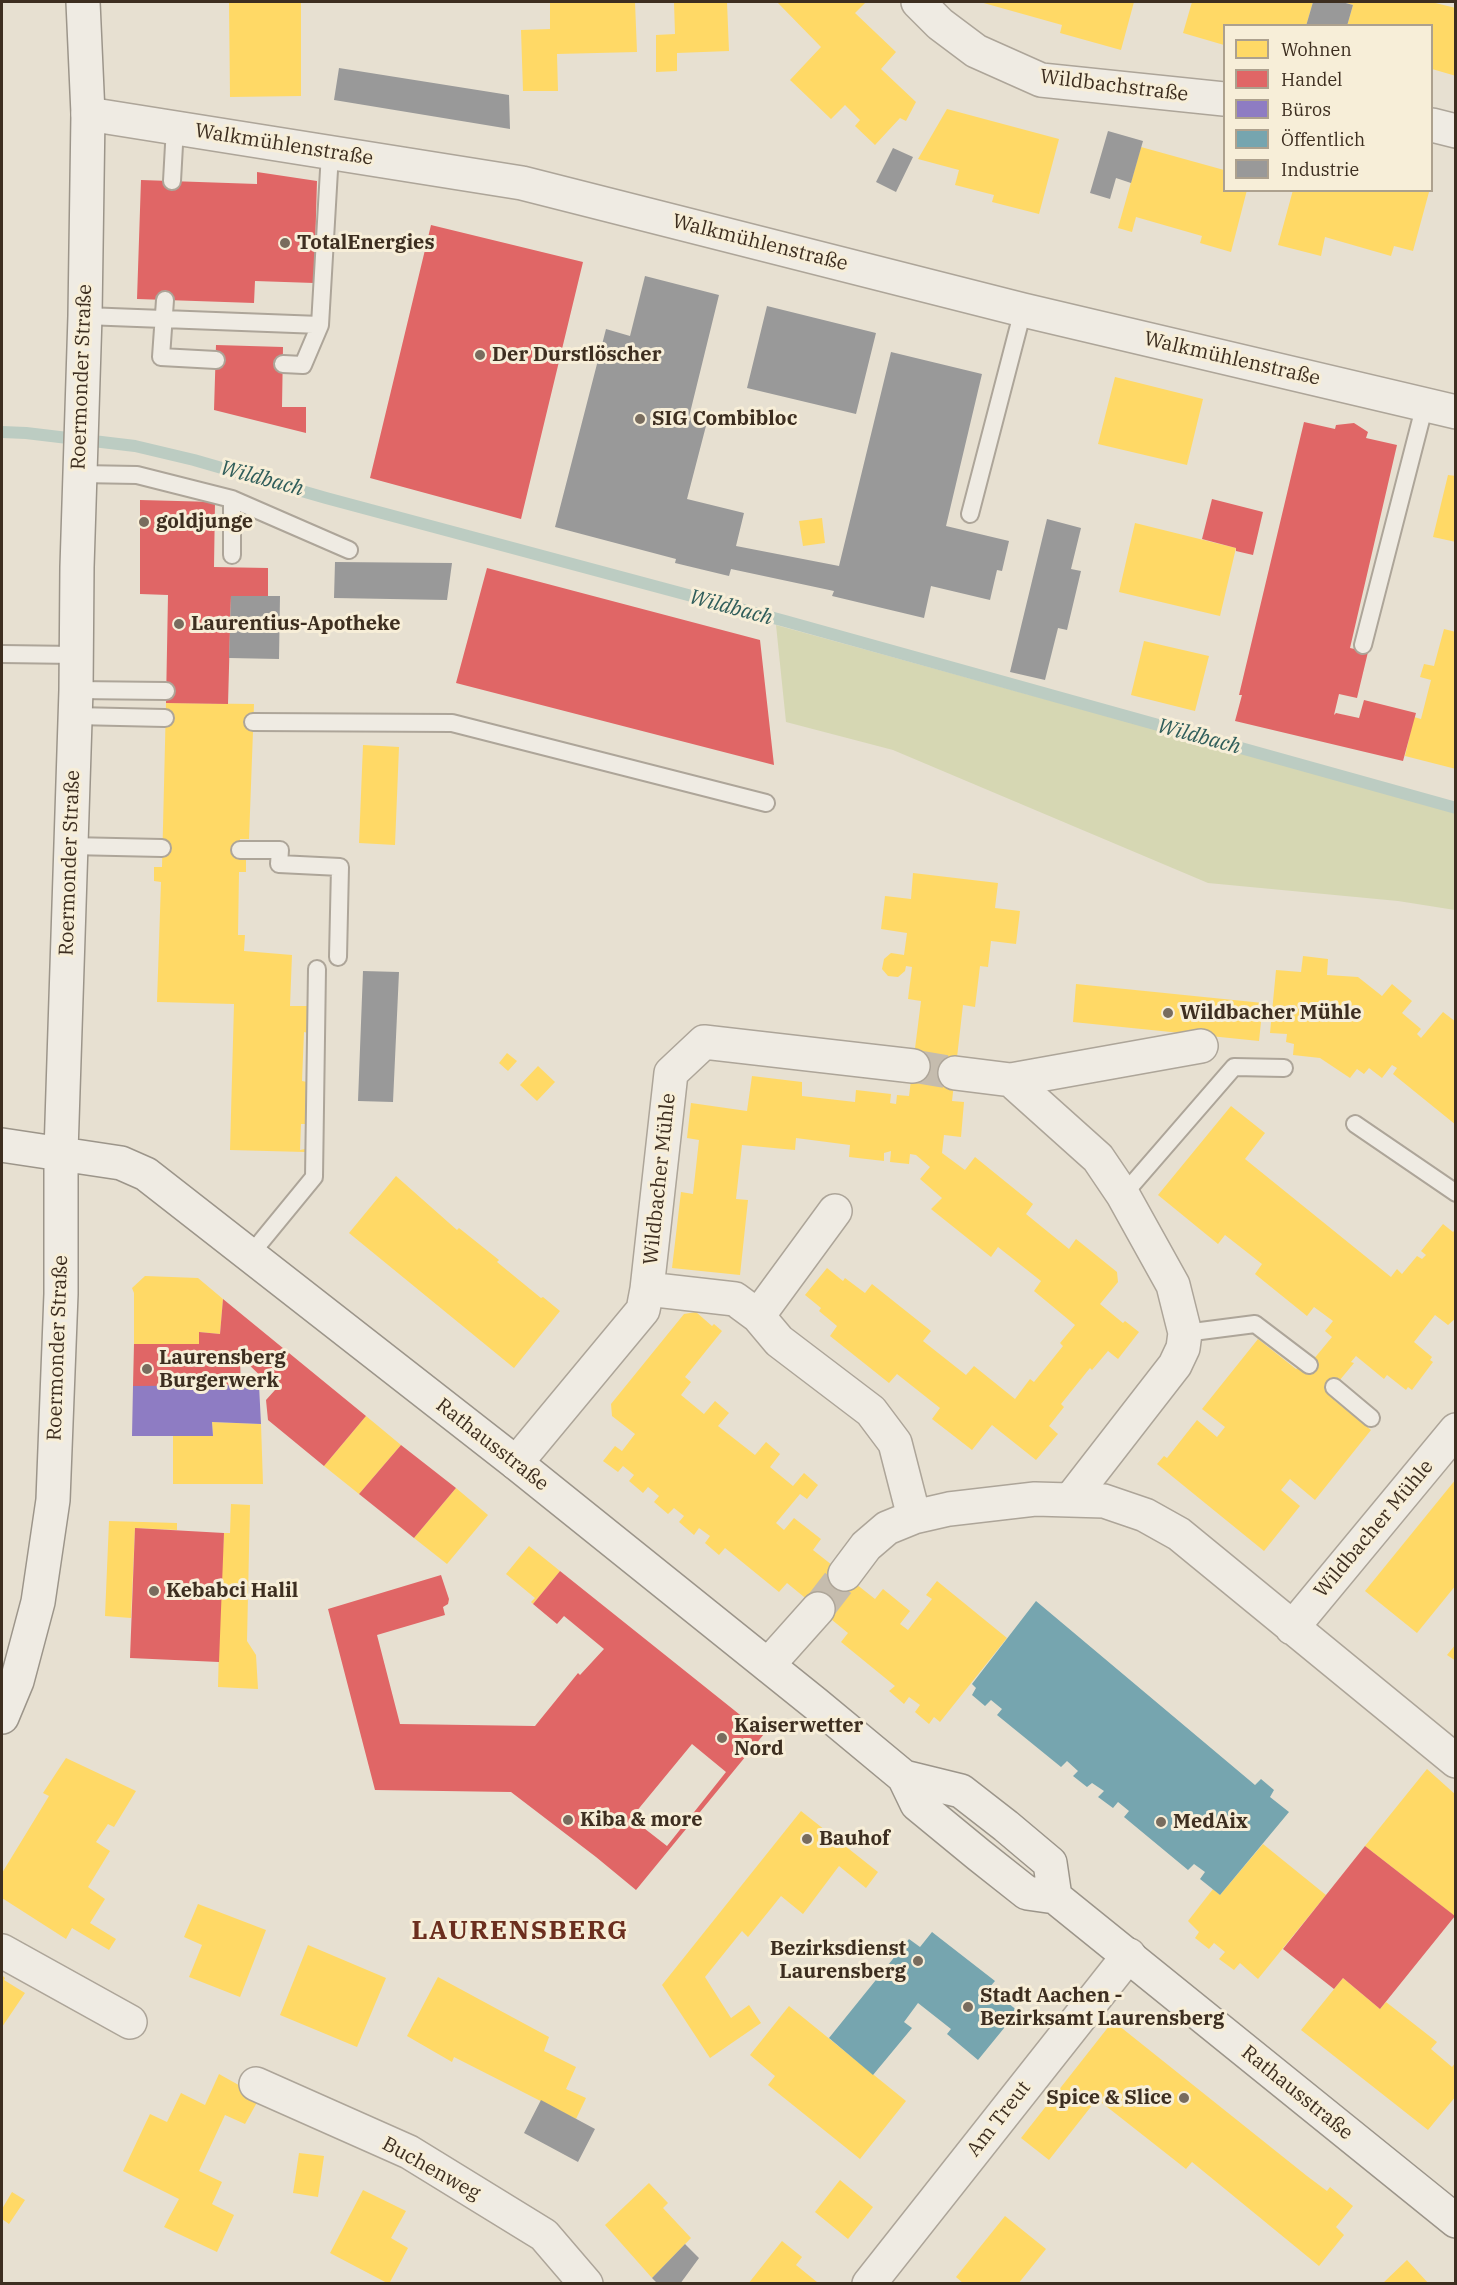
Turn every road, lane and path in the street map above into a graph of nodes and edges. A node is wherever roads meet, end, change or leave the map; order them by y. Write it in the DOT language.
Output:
graph roads {
  1 [pos="82,2"];
  2 [pos="918,2"];
  3 [pos="1223,99"];
  4 [pos="88,114"];
  5 [pos="1433,126"];
  6 [pos="175,127"];
  7 [pos="1455,131"];
  8 [pos="330,153"];
  9 [pos="172,181"];
  10 [pos="165,300"];
  11 [pos="1023,310"];
  12 [pos="85,316"];
  13 [pos="164,320"];
  14 [pos="320,325"];
  15 [pos="216,360"];
  16 [pos="283,364"];
  17 [pos="1440,408"];
  18 [pos="80,460"];
  19 [pos="232,499"];
  20 [pos="970,514"];
  21 [pos="349,550"];
  22 [pos="232,555"];
  23 [pos="1363,645"];
  24 [pos="2,654"];
  25 [pos="76,655"];
  26 [pos="166,691"];
  27 [pos="75,703"];
  28 [pos="165,718"];
  29 [pos="253,722"];
  30 [pos="766,803"];
  31 [pos="70,846"];
  32 [pos="162,848"];
  33 [pos="240,850"];
  34 [pos="338,957"];
  35 [pos="317,969"];
  36 [pos="1201,1046"];
  37 [pos="913,1066"];
  38 [pos="1284,1068"];
  39 [pos="955,1073"];
  40 [pos="1011,1080"];
  41 [pos="1355,1124"];
  42 [pos="2,1145"];
  43 [pos="61,1152"];
  44 [pos="1455,1193"];
  45 [pos="1123,1196"];
  46 [pos="835,1211"];
  47 [pos="250,1255"];
  48 [pos="647,1288"];
  49 [pos="758,1316"];
  50 [pos="1185,1333"];
  51 [pos="1309,1365"];
  52 [pos="1334,1387"];
  53 [pos="1371,1418"];
  54 [pos="1455,1430"];
  55 [pos="516,1462"];
  56 [pos="1071,1499"];
  57 [pos="914,1517"];
  58 [pos="845,1574"];
  59 [pos="818,1609"];
  60 [pos="1292,1628"];
  61 [pos="768,1665"];
  62 [pos="2,1717"];
  63 [pos="1455,1761"];
  64 [pos="2,1951"];
  65 [pos="1128,1955"];
  66 [pos="130,2022"];
  67 [pos="256,2084"];
  68 [pos="1455,2221"];
  69 [pos="586,2283"];
  70 [pos="868,2283"];
  1 -- 4 [label="street, Roermonder Straße"];
  2 -- 3 [label="street, Wildbachstraße"];
  4 -- 6 [label="street, Walkmühlenstraße"];
  4 -- 12 [label="street, Roermonder Straße"];
  5 -- 7 [label="street"];
  6 -- 8 [label="street, Walkmühlenstraße"];
  6 -- 9 [label="lane"];
  8 -- 11 [label="street, Walkmühlenstraße"];
  8 -- 14 [label="lane"];
  10 -- 13 [label="lane"];
  11 -- 17 [label="street, Walkmühlenstraße"];
  11 -- 20 [label="lane"];
  12 -- 13 [label="lane"];
  12 -- 18 [label="street, Roermonder Straße"];
  13 -- 14 [label="lane"];
  13 -- 15 [label="lane"];
  14 -- 16 [label="lane"];
  17 -- 23 [label="lane, Walkmühlenstraße"];
  18 -- 19 [label="lane"];
  18 -- 25 [label="street, Roermonder Straße"];
  19 -- 21 [label="lane"];
  19 -- 22 [label="lane"];
  24 -- 25 [label="lane"];
  25 -- 27 [label="street, Roermonder Straße"];
  26 -- 27 [label="lane"];
  27 -- 28 [label="lane"];
  27 -- 31 [label="street, Roermonder Straße"];
  29 -- 30 [label="lane"];
  31 -- 32 [label="lane"];
  31 -- 43 [label="street, Roermonder Straße"];
  33 -- 34 [label="lane"];
  35 -- 47 [label="lane"];
  36 -- 40 [label="street"];
  37 -- 48 [label="street, Wildbacher Mühle"];
  38 -- 45 [label="lane"];
  39 -- 40 [label="street"];
  40 -- 45 [label="street"];
  41 -- 44 [label="lane"];
  42 -- 43 [label="street, Rathausstraße"];
  43 -- 47 [label="street, Rathausstraße"];
  43 -- 62 [label="street, Roermonder Straße"];
  45 -- 50 [label="street"];
  46 -- 49 [label="street"];
  47 -- 55 [label="street, Rathausstraße"];
  48 -- 49 [label="street, Wildbacher Mühle"];
  48 -- 55 [label="street, Wildbacher Mühle"];
  49 -- 57 [label="street, Wildbacher Mühle"];
  50 -- 51 [label="lane"];
  50 -- 56 [label="street"];
  52 -- 53 [label="lane"];
  54 -- 60 [label="street, Wildbacher Mühle"];
  55 -- 61 [label="street, Rathausstraße"];
  56 -- 57 [label="street"];
  56 -- 60 [label="street"];
  57 -- 58 [label="street"];
  59 -- 61 [label="street"];
  60 -- 63 [label="street"];
  61 -- 65 [label="street, Rathausstraße"];
  64 -- 66 [label="street"];
  65 -- 68 [label="street, Rathausstraße"];
  65 -- 70 [label="street, Am Treut"];
  67 -- 69 [label="street, Buchenweg"];
}
